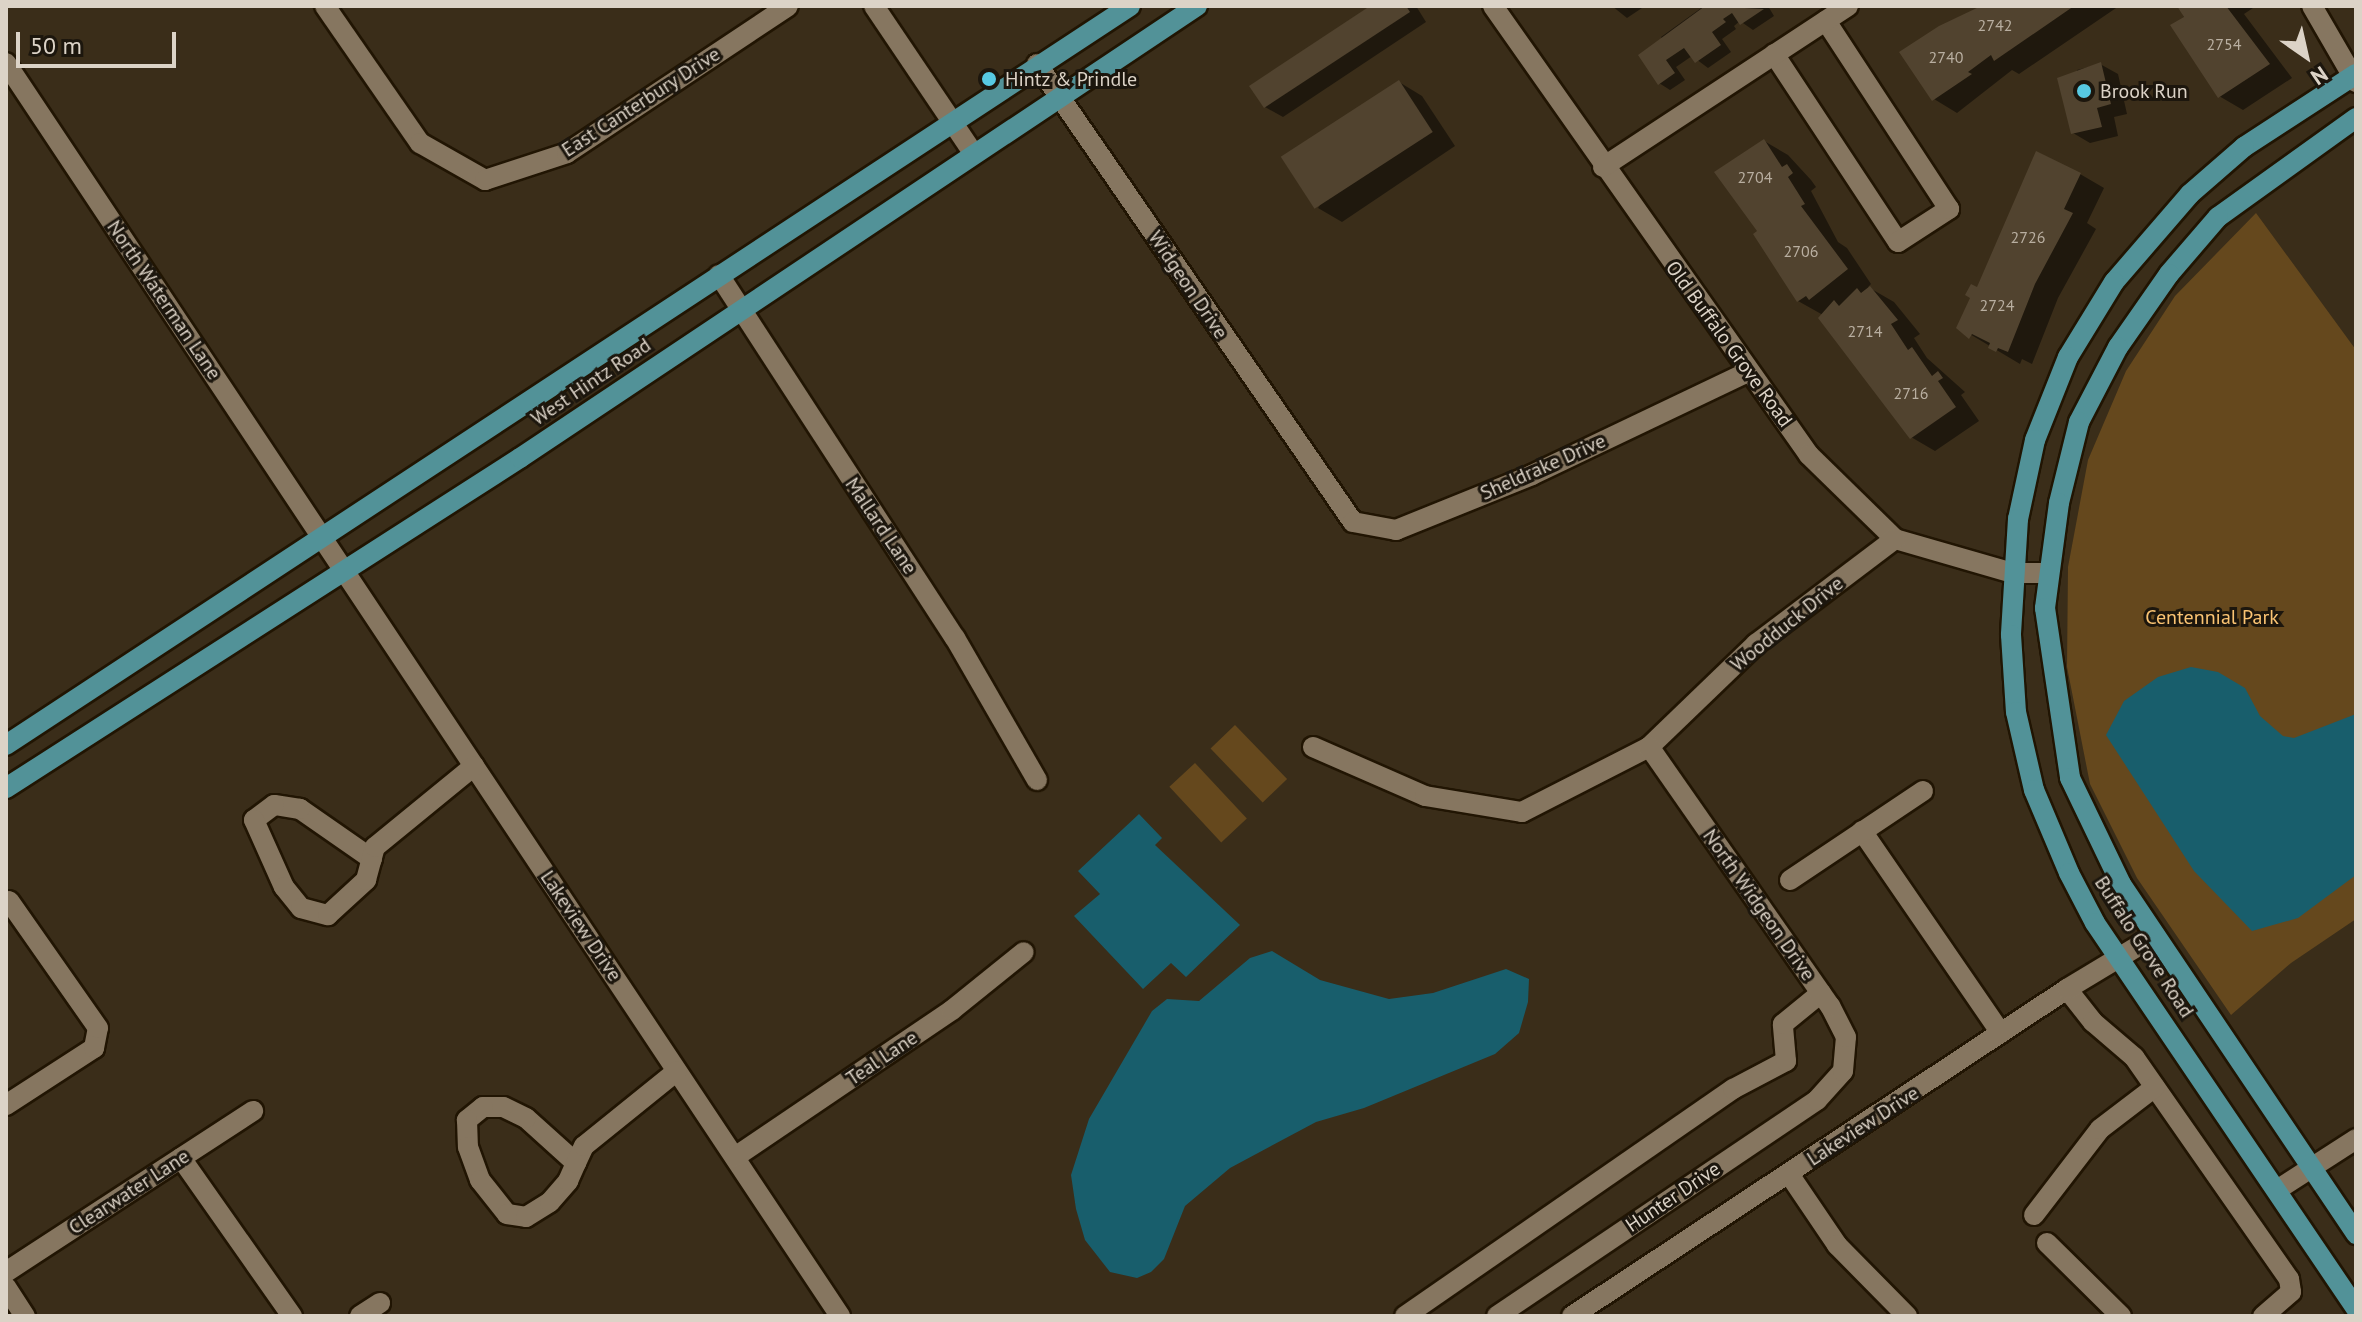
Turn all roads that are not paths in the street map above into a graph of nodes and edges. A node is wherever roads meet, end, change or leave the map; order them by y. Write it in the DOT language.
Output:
graph roads {
  1 [pos="325,6"];
  2 [pos="788,6"];
  3 [pos="874,6"];
  4 [pos="1130,6"];
  5 [pos="1197,6"];
  6 [pos="1493,6"];
  7 [pos="1848,6"];
  8 [pos="2312,6"];
  9 [pos="1826,21"];
  10 [pos="1774,54"];
  11 [pos="6,63"];
  12 [pos="1037,64"];
  13 [pos="2355,77"];
  14 [pos="1059,96"];
  15 [pos="2356,118"];
  16 [pos="952,122"];
  17 [pos="973,153"];
  18 [pos="1603,167"];
  19 [pos="719,275"];
  20 [pos="739,310"];
  21 [pos="1748,372"];
  22 [pos="1339,506"];
  23 [pos="321,537"];
  24 [pos="1895,539"];
  25 [pos="343,570"];
  26 [pos="2013,573"];
  27 [pos="2046,573"];
  28 [pos="6,745"];
  29 [pos="1313,747"];
  30 [pos="1649,747"];
  31 [pos="474,766"];
  32 [pos="1037,780"];
  33 [pos="6,788"];
  34 [pos="1923,791"];
  35 [pos="1862,831"];
  36 [pos="372,859"];
  37 [pos="1790,880"];
  38 [pos="9,901"];
  39 [pos="2155,936"];
  40 [pos="1024,952"];
  41 [pos="2119,958"];
  42 [pos="2067,989"];
  43 [pos="1821,993"];
  44 [pos="2001,1033"];
  45 [pos="677,1071"];
  46 [pos="1843,1071"];
  47 [pos="2155,1087"];
  48 [pos="6,1105"];
  49 [pos="253,1111"];
  50 [pos="2356,1139"];
  51 [pos="735,1157"];
  52 [pos="181,1158"];
  53 [pos="576,1163"];
  54 [pos="2311,1168"];
  55 [pos="1789,1174"];
  56 [pos="2277,1190"];
  57 [pos="2034,1215"];
  58 [pos="2356,1234"];
  59 [pos="2047,1243"];
  60 [pos="6,1272"];
  61 [pos="6,1287"];
  62 [pos="380,1303"];
  63 [pos="2356,1308"];
  64 [pos="1586,1313"];
  65 [pos="25,1316"];
  66 [pos="292,1316"];
  67 [pos="360,1316"];
  68 [pos="840,1316"];
  69 [pos="1405,1316"];
  70 [pos="1497,1316"];
  71 [pos="1907,1316"];
  72 [pos="2121,1316"];
  73 [pos="2263,1316"];
  1 -- 2 [label="street, East Canterbury Drive"];
  3 -- 16 [label="street"];
  4 -- 12 [label="main road, West Hintz Road"];
  5 -- 14 [label="main road, West Hintz Road"];
  6 -- 18 [label="street, Old Buffalo Grove Road"];
  7 -- 9 [label="street"];
  8 -- 13 [label="street"];
  9 -- 10 [label="street"];
  9 -- 10 [label="street"];
  10 -- 18 [label="street"];
  11 -- 23 [label="street, North Waterman Lane"];
  12 -- 14 [label="street, Widgeon Drive"];
  12 -- 16 [label="main road, West Hintz Road"];
  13 -- 26 [label="main road, Buffalo Grove Road"];
  14 -- 17 [label="main road, West Hintz Road"];
  14 -- 22 [label="street, Widgeon Drive"];
  15 -- 27 [label="main road, Buffalo Grove Road"];
  16 -- 17 [label="street"];
  16 -- 19 [label="main road, West Hintz Road"];
  17 -- 20 [label="main road, West Hintz Road"];
  18 -- 21 [label="street, Old Buffalo Grove Road"];
  19 -- 20 [label="street, Mallard Lane"];
  19 -- 23 [label="main road, West Hintz Road"];
  20 -- 25 [label="main road, West Hintz Road"];
  20 -- 32 [label="street, Mallard Lane"];
  21 -- 22 [label="street, Sheldrake Drive"];
  21 -- 24 [label="street, Old Buffalo Grove Road"];
  23 -- 25 [label="street, Lakeview Drive"];
  23 -- 28 [label="main road, West Hintz Road"];
  24 -- 26 [label="street, Old Buffalo Grove Road"];
  24 -- 30 [label="street, Woodduck Drive"];
  25 -- 31 [label="street, Lakeview Drive"];
  25 -- 33 [label="main road, West Hintz Road"];
  26 -- 27 [label="street, Old Buffalo Grove Road"];
  26 -- 41 [label="main road, Buffalo Grove Road"];
  27 -- 39 [label="main road, Buffalo Grove Road"];
  29 -- 30 [label="street, Woodduck Drive"];
  30 -- 43 [label="street, North Widgeon Drive"];
  31 -- 36 [label="street"];
  31 -- 45 [label="street, Lakeview Drive"];
  34 -- 35 [label="street"];
  35 -- 37 [label="street"];
  35 -- 44 [label="street"];
  36 -- 36 [label="street"];
  38 -- 48 [label="street"];
  39 -- 41 [label="street, Lakeview Drive"];
  39 -- 54 [label="main road, Buffalo Grove Road"];
  40 -- 51 [label="street, Teal Lane"];
  41 -- 42 [label="street, Lakeview Drive"];
  41 -- 56 [label="main road, Buffalo Grove Road"];
  42 -- 44 [label="street, Lakeview Drive"];
  42 -- 47 [label="street"];
  43 -- 46 [label="street, North Widgeon Drive"];
  43 -- 69 [label="street"];
  44 -- 55 [label="street, Lakeview Drive"];
  45 -- 51 [label="street, Lakeview Drive"];
  45 -- 53 [label="street"];
  46 -- 70 [label="street, Hunter Drive"];
  47 -- 57 [label="street"];
  47 -- 73 [label="street"];
  49 -- 52 [label="street, Clearwater Lane"];
  50 -- 54 [label="street"];
  51 -- 68 [label="street, Lakeview Drive"];
  52 -- 60 [label="street, Clearwater Lane"];
  52 -- 66 [label="street"];
  53 -- 53 [label="street"];
  54 -- 56 [label="street"];
  54 -- 58 [label="main road, Buffalo Grove Road"];
  55 -- 64 [label="street, Lakeview Drive"];
  55 -- 71 [label="street"];
  56 -- 63 [label="main road, Buffalo Grove Road"];
  59 -- 72 [label="street"];
  61 -- 65 [label="street"];
  62 -- 67 [label="street"];
}
